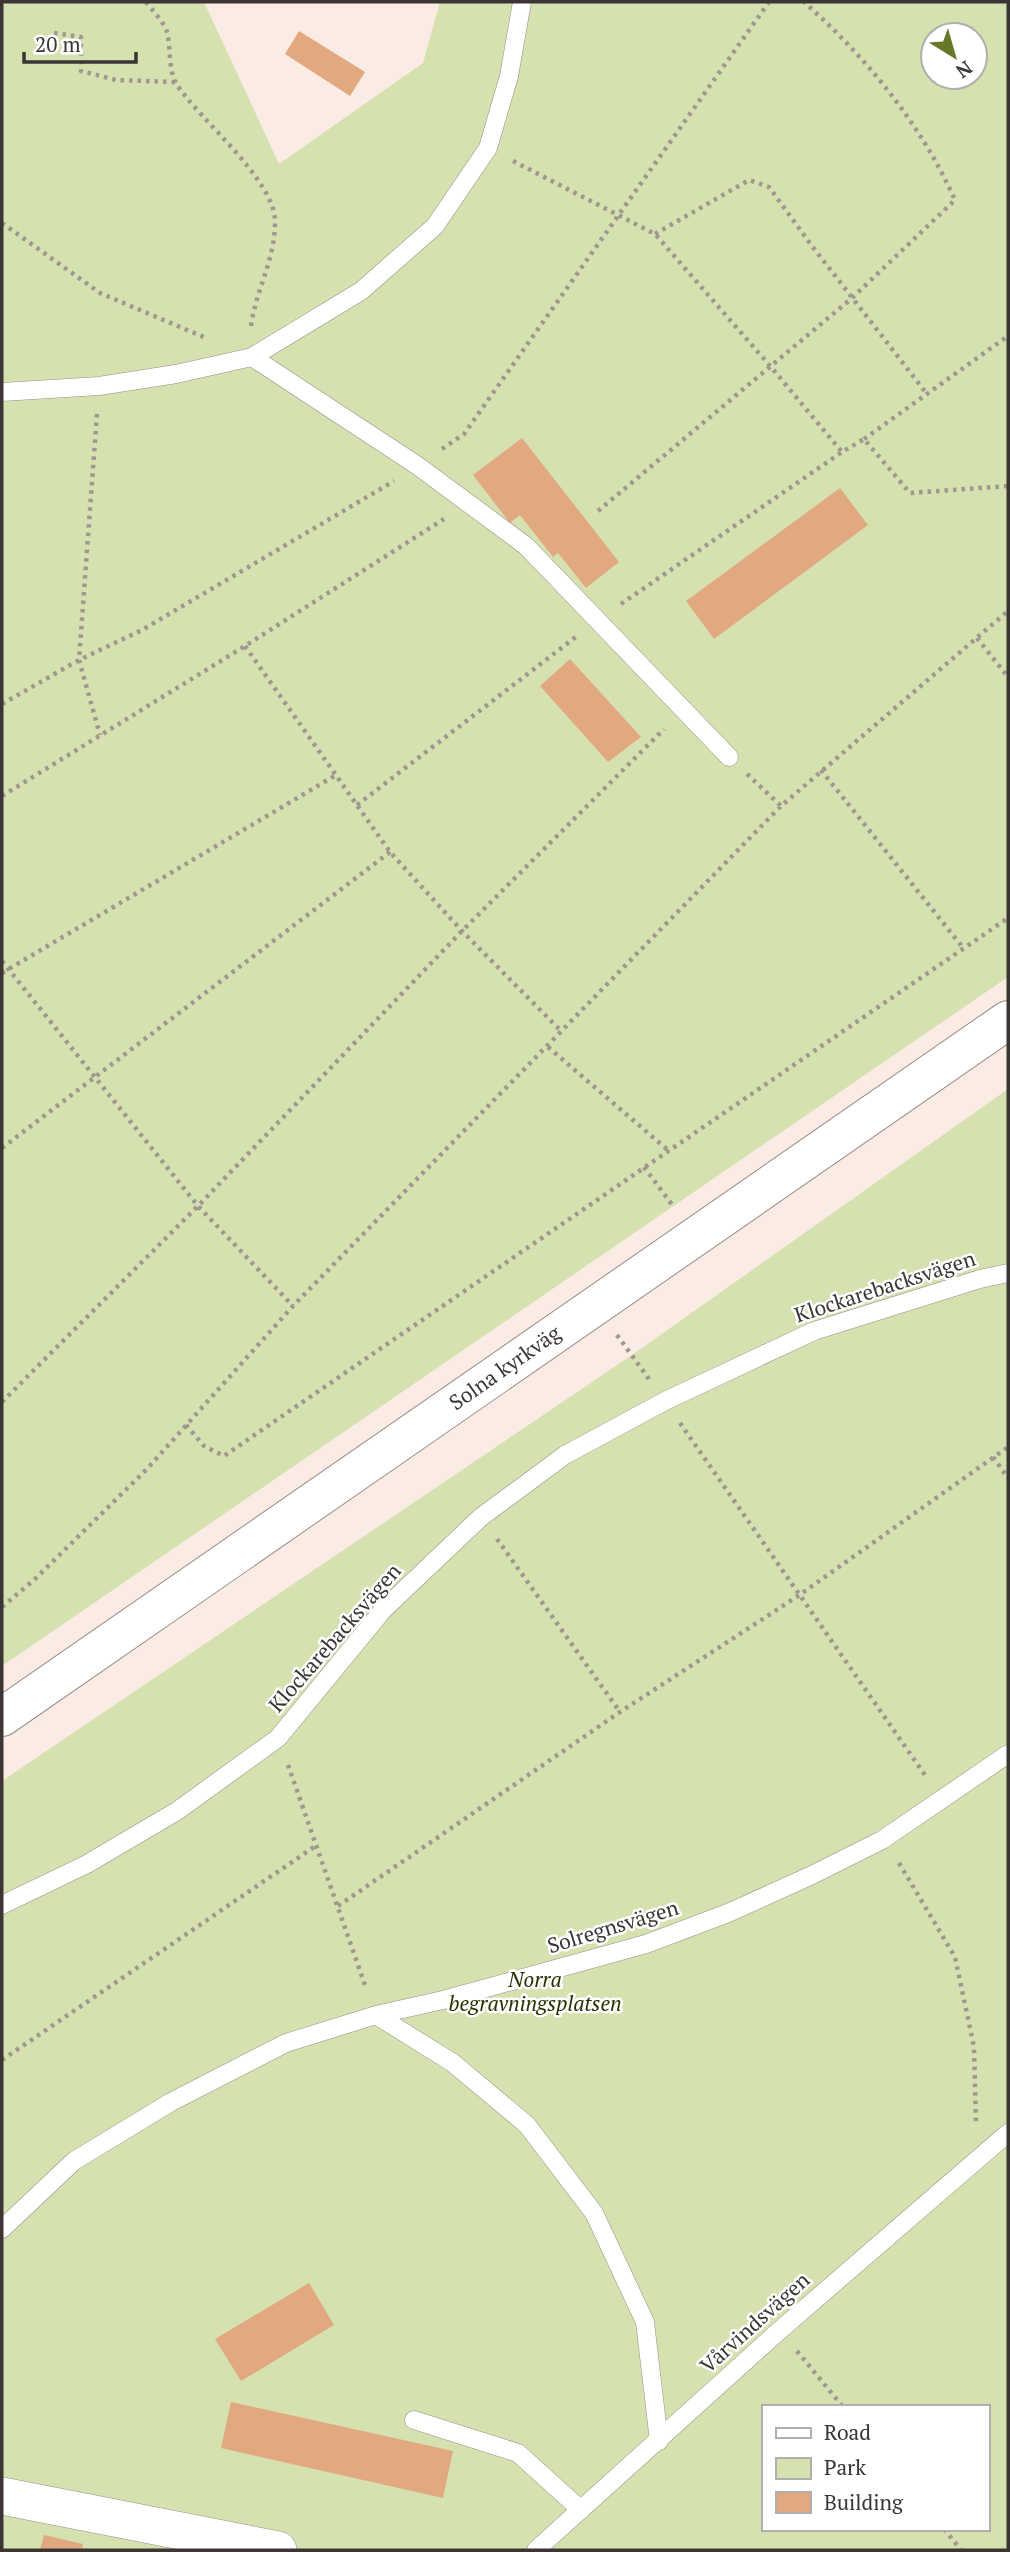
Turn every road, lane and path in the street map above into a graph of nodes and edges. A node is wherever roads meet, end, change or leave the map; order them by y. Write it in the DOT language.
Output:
graph roads {
  1 [pos="146,2"];
  2 [pos="522,2"];
  3 [pos="769,2"];
  4 [pos="804,2"];
  5 [pos="54,33"];
  6 [pos="175,82"];
  7 [pos="488,148"];
  8 [pos="620,215"];
  9 [pos="2,223"];
  10 [pos="655,234"];
  11 [pos="852,298"];
  12 [pos="1008,335"];
  13 [pos="252,357"];
  14 [pos="771,366"];
  15 [pos="99,386"];
  16 [pos="2,392"];
  17 [pos="927,394"];
  18 [pos="864,439"];
  19 [pos="842,452"];
  20 [pos="418,466"];
  21 [pos="1008,486"];
  22 [pos="468,503"];
  23 [pos="598,511"];
  24 [pos="1008,611"];
  25 [pos="597,620"];
  26 [pos="977,638"];
  27 [pos="245,646"];
  28 [pos="79,660"];
  29 [pos="1008,677"];
  30 [pos="2,705"];
  31 [pos="682,711"];
  32 [pos="100,735"];
  33 [pos="729,757"];
  34 [pos="821,770"];
  35 [pos="336,775"];
  36 [pos="2,796"];
  37 [pos="357,805"];
  38 [pos="781,807"];
  39 [pos="390,852"];
  40 [pos="1008,918"];
  41 [pos="462,931"];
  42 [pos="964,949"];
  43 [pos="2,961"];
  44 [pos="8,969"];
  45 [pos="2,973"];
  46 [pos="1008,1020"];
  47 [pos="562,1032"];
  48 [pos="548,1047"];
  49 [pos="94,1077"];
  50 [pos="2,1148"];
  51 [pos="669,1151"];
  52 [pos="644,1167"];
  53 [pos="198,1206"];
  54 [pos="681,1215"];
  55 [pos="1008,1273"];
  56 [pos="293,1306"];
  57 [pos="612,1329"];
  58 [pos="664,1401"];
  59 [pos="2,1402"];
  60 [pos="186,1425"];
  61 [pos="1008,1447"];
  62 [pos="993,1457"];
  63 [pos="1008,1478"];
  64 [pos="481,1517"];
  65 [pos="798,1596"];
  66 [pos="2,1607"];
  67 [pos="620,1712"];
  68 [pos="2,1717"];
  69 [pos="278,1738"];
  70 [pos="1008,1754"];
  71 [pos="942,1800"];
  72 [pos="882,1840"];
  73 [pos="317,1845"];
  74 [pos="2,1905"];
  75 [pos="338,1906"];
  76 [pos="376,2015"];
  77 [pos="2,2060"];
  78 [pos="1008,2133"];
  79 [pos="977,2159"];
  80 [pos="2,2229"];
  81 [pos="780,2330"];
  82 [pos="841,2405"];
  83 [pos="414,2420"];
  84 [pos="659,2441"];
  85 [pos="2,2496"];
  86 [pos="581,2510"];
  87 [pos="946,2531"];
  88 [pos="278,2550"];
  89 [pos="536,2550"];
  90 [pos="961,2550"];
  1 -- 6 [label="path"];
  2 -- 7 [label="lane"];
  3 -- 8 [label="path"];
  4 -- 11 [label="path"];
  5 -- 6 [label="path"];
  6 -- 13 [label="path"];
  7 -- 8 [label="path"];
  7 -- 13 [label="lane"];
  8 -- 10 [label="path"];
  8 -- 20 [label="path"];
  9 -- 13 [label="path"];
  10 -- 11 [label="path"];
  10 -- 14 [label="path"];
  11 -- 14 [label="path"];
  11 -- 17 [label="path"];
  12 -- 17 [label="path"];
  13 -- 15 [label="lane"];
  13 -- 20 [label="lane"];
  14 -- 19 [label="path"];
  14 -- 23 [label="path"];
  15 -- 16 [label="lane"];
  15 -- 28 [label="path"];
  17 -- 18 [label="path"];
  18 -- 19 [label="path"];
  18 -- 21 [label="path"];
  19 -- 25 [label="path"];
  20 -- 22 [label="lane"];
  20 -- 28 [label="path"];
  22 -- 25 [label="lane"];
  22 -- 27 [label="path"];
  24 -- 26 [label="path"];
  25 -- 31 [label="lane"];
  25 -- 37 [label="path"];
  26 -- 29 [label="path"];
  26 -- 34 [label="path"];
  27 -- 32 [label="path"];
  27 -- 35 [label="path"];
  28 -- 30 [label="path"];
  28 -- 32 [label="path"];
  31 -- 33 [label="lane"];
  31 -- 41 [label="path"];
  32 -- 36 [label="path"];
  33 -- 38 [label="path"];
  34 -- 38 [label="path"];
  34 -- 42 [label="path"];
  35 -- 37 [label="path"];
  35 -- 44 [label="path"];
  37 -- 39 [label="path"];
  38 -- 47 [label="path"];
  39 -- 41 [label="path"];
  39 -- 49 [label="path"];
  40 -- 42 [label="path"];
  41 -- 47 [label="path"];
  41 -- 53 [label="path"];
  42 -- 51 [label="path"];
  43 -- 44 [label="path"];
  44 -- 45 [label="path"];
  44 -- 49 [label="path"];
  46 -- 68 [label="street, Solna kyrkväg"];
  47 -- 48 [label="path"];
  48 -- 51 [label="path"];
  48 -- 56 [label="path"];
  49 -- 50 [label="path"];
  49 -- 53 [label="path"];
  51 -- 52 [label="path"];
  52 -- 54 [label="path"];
  52 -- 60 [label="path"];
  53 -- 56 [label="path"];
  53 -- 59 [label="path"];
  55 -- 58 [label="lane, Klockarebacksvägen"];
  56 -- 60 [label="path"];
  57 -- 58 [label="path"];
  58 -- 64 [label="lane, Klockarebacksvägen"];
  58 -- 65 [label="path"];
  60 -- 66 [label="path"];
  61 -- 62 [label="path"];
  62 -- 63 [label="path"];
  62 -- 65 [label="path"];
  64 -- 67 [label="path"];
  64 -- 69 [label="lane, Klockarebacksvägen"];
  65 -- 67 [label="path"];
  65 -- 71 [label="path"];
  67 -- 75 [label="path"];
  69 -- 73 [label="path"];
  69 -- 74 [label="lane, Klockarebacksvägen"];
  70 -- 71 [label="lane, Solregnsvägen"];
  71 -- 72 [label="lane, Solregnsvägen"];
  72 -- 76 [label="lane, Solregnsvägen"];
  72 -- 79 [label="path"];
  73 -- 75 [label="path"];
  73 -- 77 [label="path"];
  75 -- 76 [label="path"];
  76 -- 80 [label="lane, Solregnsvägen"];
  76 -- 84 [label="lane"];
  78 -- 79 [label="lane, Vårvindsvägen"];
  79 -- 81 [label="lane, Vårvindsvägen"];
  81 -- 82 [label="path"];
  81 -- 84 [label="lane, Vårvindsvägen"];
  83 -- 86 [label="lane"];
  84 -- 86 [label="lane, Vårvindsvägen"];
  85 -- 88 [label="street"];
  86 -- 89 [label="lane, Vårvindsvägen"];
  87 -- 90 [label="path"];
}
